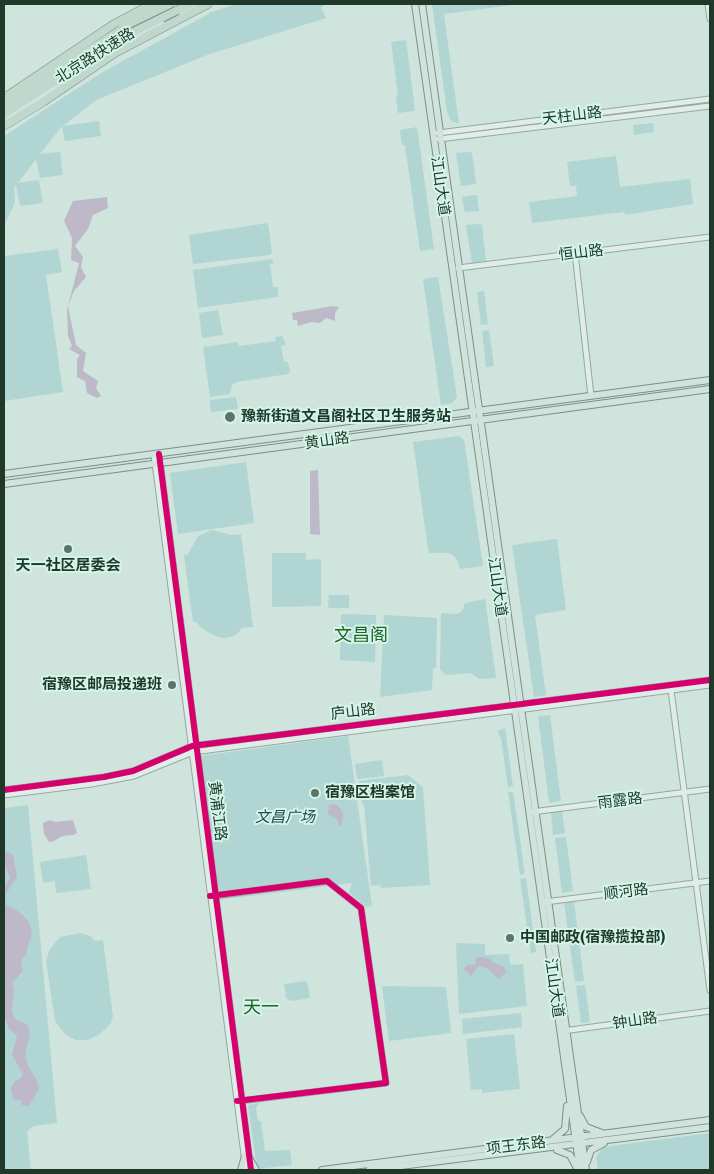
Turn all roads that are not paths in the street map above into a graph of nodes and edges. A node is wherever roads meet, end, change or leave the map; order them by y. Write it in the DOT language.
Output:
graph roads {
  1 [pos="152,4"];
  2 [pos="161,4"];
  3 [pos="170,4"];
  4 [pos="190,4"];
  5 [pos="201,4"];
  6 [pos="208,4"];
  7 [pos="415,4"];
  8 [pos="422,4"];
  9 [pos="708,4"];
  10 [pos="710,19"];
  11 [pos="4,98"];
  12 [pos="710,99"];
  13 [pos="4,102"];
  14 [pos="4,106"];
  15 [pos="710,106"];
  16 [pos="4,114"];
  17 [pos="4,120"];
  18 [pos="4,126"];
  19 [pos="437,136"];
  20 [pos="710,238"];
  21 [pos="575,255"];
  22 [pos="456,270"];
  23 [pos="710,380"];
  24 [pos="710,389"];
  25 [pos="591,396"];
  26 [pos="476,412"];
  27 [pos="477,421"];
  28 [pos="157,454"];
  29 [pos="158,464"];
  30 [pos="4,474"];
  31 [pos="4,484"];
  32 [pos="710,680"];
  33 [pos="710,685"];
  34 [pos="671,690"];
  35 [pos="517,706"];
  36 [pos="194,749"];
  37 [pos="710,789"];
  38 [pos="4,790"];
  39 [pos="685,792"];
  40 [pos="4,795"];
  41 [pos="533,812"];
  42 [pos="710,881"];
  43 [pos="696,883"];
  44 [pos="213,896"];
  45 [pos="545,902"];
  46 [pos="710,990"];
  47 [pos="710,1011"];
  48 [pos="563,1031"];
  49 [pos="571,1089"];
  50 [pos="239,1101"];
  51 [pos="710,1120"];
  52 [pos="710,1127"];
  53 [pos="614,1136"];
  54 [pos="579,1141"];
  55 [pos="538,1146"];
  56 [pos="246,1156"];
  57 [pos="241,1170"];
  58 [pos="246,1170"];
  59 [pos="250,1170"];
  60 [pos="256,1170"];
  61 [pos="322,1170"];
  62 [pos="369,1170"];
  63 [pos="579,1170"];
  64 [pos="586,1170"];
  1 -- 11 [label="highway"];
  2 -- 13 [label="main road"];
  3 -- 14 [label="highway, 北京路快速路"];
  4 -- 16 [label="highway, 北京路快速路"];
  5 -- 17 [label="main road"];
  6 -- 18 [label="highway"];
  7 -- 19 [label="main road, 江山大道"];
  8 -- 19 [label="main road, 江山大道"];
  9 -- 10 [label="street"];
  12 -- 19 [label="street, 天柱山路"];
  15 -- 19 [label="street, 天柱山路"];
  19 -- 22 [label="main road, 江山大道"];
  20 -- 21 [label="street, 恒山路"];
  21 -- 22 [label="street, 恒山路"];
  21 -- 25 [label="street"];
  22 -- 26 [label="main road, 江山大道"];
  23 -- 25 [label="main road, 黄山路"];
  24 -- 27 [label="main road, 黄山路"];
  25 -- 26 [label="main road, 黄山路"];
  26 -- 27 [label="main road, 江山大道"];
  26 -- 28 [label="main road, 黄山路"];
  27 -- 29 [label="main road, 黄山路"];
  27 -- 35 [label="main road, 江山大道"];
  28 -- 29 [label="street, 黄浦江路"];
  28 -- 30 [label="main road, 黄山路"];
  29 -- 31 [label="main road, 黄山路"];
  29 -- 36 [label="street, 黄浦江路"];
  32 -- 35 [label="street, 庐山路"];
  33 -- 34 [label="street, 庐山路"];
  34 -- 35 [label="street, 庐山路"];
  34 -- 39 [label="street"];
  35 -- 36 [label="street, 庐山路"];
  35 -- 41 [label="main road, 江山大道"];
  36 -- 38 [label="street, 庐山路"];
  36 -- 40 [label="street, 庐山路"];
  36 -- 44 [label="street, 黄浦江路"];
  37 -- 39 [label="street, 雨露路"];
  39 -- 41 [label="street, 雨露路"];
  39 -- 43 [label="street"];
  41 -- 45 [label="main road, 江山大道"];
  42 -- 43 [label="street, 顺河路"];
  43 -- 45 [label="street, 顺河路"];
  43 -- 46 [label="street"];
  44 -- 50 [label="street, 黄浦江路"];
  44 -- 50 [label="street"];
  45 -- 48 [label="main road, 江山大道"];
  47 -- 48 [label="street, 钟山路"];
  48 -- 49 [label="main road, 江山大道"];
  49 -- 53 [label="main road"];
  49 -- 54 [label="main road, 江山大道"];
  49 -- 55 [label="main road"];
  50 -- 56 [label="street, 黄浦江路"];
  51 -- 53 [label="main road, 项王东路"];
  52 -- 53 [label="main road, 项王东路"];
  53 -- 54 [label="main road, 项王东路"];
  53 -- 64 [label="main road"];
  54 -- 55 [label="main road, 项王东路"];
  54 -- 63 [label="main road, 江山大道"];
  54 -- 64 [label="main road, 江山大道"];
  55 -- 61 [label="main road, 项王东路"];
  55 -- 62 [label="main road, 项王东路"];
  55 -- 63 [label="main road"];
  56 -- 57 [label="main road"];
  56 -- 58 [label="street"];
  56 -- 59 [label="street, 黄浦江路"];
  56 -- 60 [label="main road"];
}
